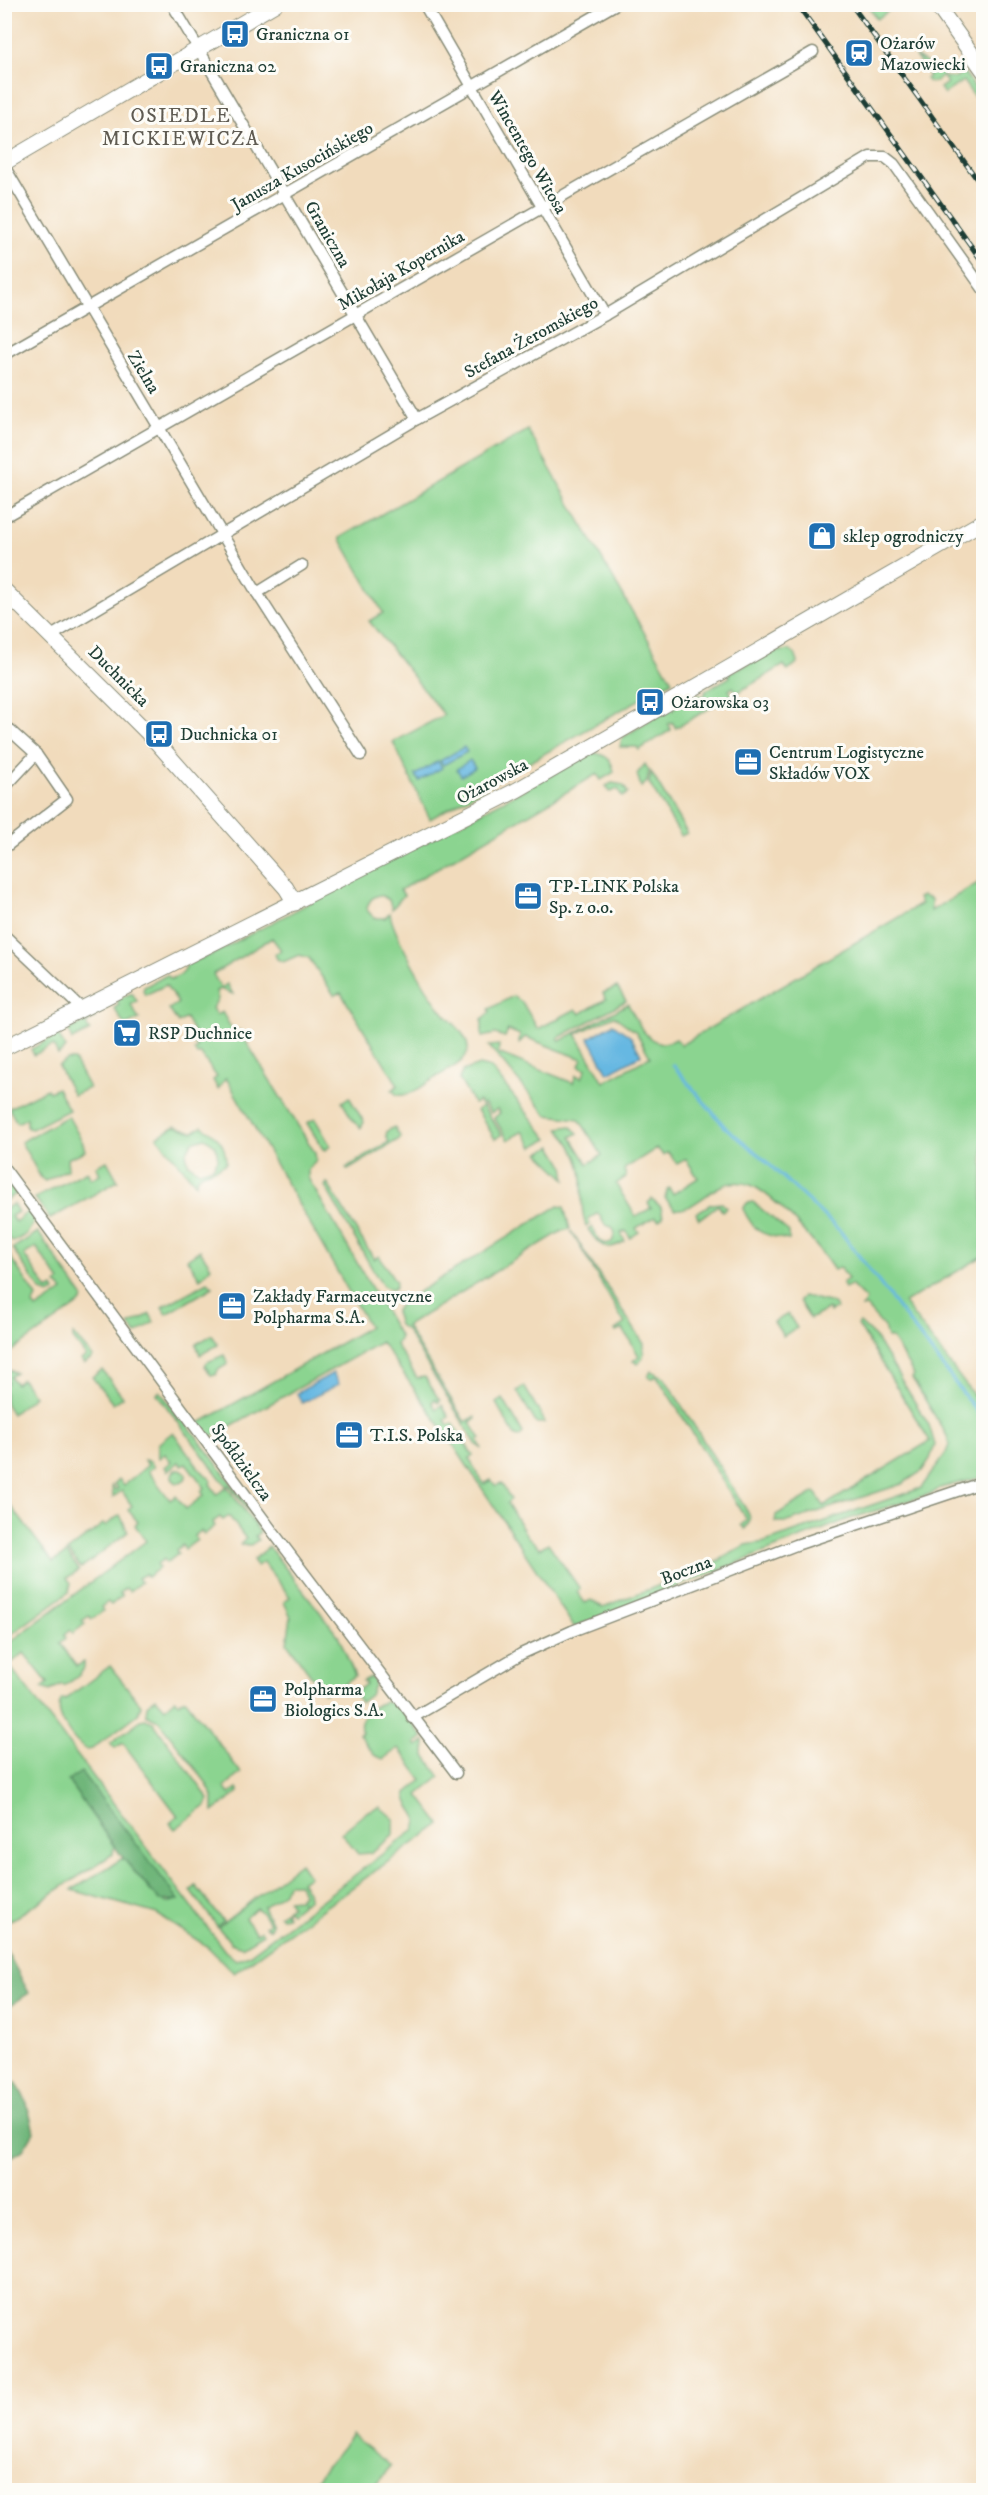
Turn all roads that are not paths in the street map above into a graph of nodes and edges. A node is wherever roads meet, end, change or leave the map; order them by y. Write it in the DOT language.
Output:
graph roads {
  1 [pos="172,4"];
  2 [pos="274,4"];
  3 [pos="424,4"];
  4 [pos="616,4"];
  5 [pos="936,4"];
  6 [pos="199,48"];
  7 [pos="813,52"];
  8 [pos="984,71"];
  9 [pos="472,88"];
  10 [pos="4,165"];
  11 [pos="286,194"];
  12 [pos="543,209"];
  13 [pos="984,290"];
  14 [pos="86,308"];
  15 [pos="355,315"];
  16 [pos="605,315"];
  17 [pos="4,356"];
  18 [pos="417,419"];
  19 [pos="158,428"];
  20 [pos="4,517"];
  21 [pos="984,520"];
  22 [pos="222,535"];
  23 [pos="302,565"];
  24 [pos="4,590"];
  25 [pos="256,593"];
  26 [pos="51,636"];
  27 [pos="4,726"];
  28 [pos="36,754"];
  29 [pos="361,755"];
  30 [pos="4,788"];
  31 [pos="4,848"];
  32 [pos="295,903"];
  33 [pos="4,935"];
  34 [pos="82,1009"];
  35 [pos="4,1048"];
  36 [pos="4,1168"];
  37 [pos="984,1482"];
  38 [pos="412,1718"];
  39 [pos="456,1773"];
  1 -- 6 [label="street, Graniczna"];
  2 -- 6 [label="main road"];
  3 -- 9 [label="street, Wincentego Witosa"];
  4 -- 9 [label="street, Janusza Kusocińskiego"];
  5 -- 8 [label="main road"];
  6 -- 10 [label="main road"];
  6 -- 11 [label="street, Graniczna"];
  7 -- 12 [label="street, Mikołaja Kopernika"];
  9 -- 11 [label="street, Janusza Kusocińskiego"];
  9 -- 12 [label="street, Wincentego Witosa"];
  10 -- 14 [label="street, Zielna"];
  11 -- 14 [label="street, Janusza Kusocińskiego"];
  11 -- 15 [label="street, Graniczna"];
  12 -- 15 [label="street, Mikołaja Kopernika"];
  12 -- 16 [label="street, Wincentego Witosa"];
  13 -- 16 [label="street, Stefana Żeromskiego"];
  14 -- 17 [label="street, Janusza Kusocińskiego"];
  14 -- 19 [label="street, Zielna"];
  15 -- 18 [label="street, Graniczna"];
  15 -- 19 [label="street, Mikołaja Kopernika"];
  16 -- 18 [label="street, Stefana Żeromskiego"];
  18 -- 22 [label="street, Stefana Żeromskiego"];
  19 -- 20 [label="street, Mikołaja Kopernika"];
  19 -- 22 [label="street, Zielna"];
  21 -- 32 [label="main road, Ożarowska"];
  22 -- 25 [label="street, Zielna"];
  22 -- 26 [label="street, Stefana Żeromskiego"];
  23 -- 25 [label="street"];
  24 -- 26 [label="main road, Duchnicka"];
  25 -- 29 [label="street, Zielna"];
  26 -- 32 [label="main road, Duchnicka"];
  27 -- 28 [label="street"];
  28 -- 30 [label="street"];
  28 -- 31 [label="street"];
  32 -- 34 [label="main road, Ożarowska"];
  33 -- 34 [label="street"];
  34 -- 35 [label="main road, Ożarowska"];
  36 -- 38 [label="street, Spółdzielcza"];
  37 -- 38 [label="street, Boczna"];
  38 -- 39 [label="street, Spółdzielcza"];
}
